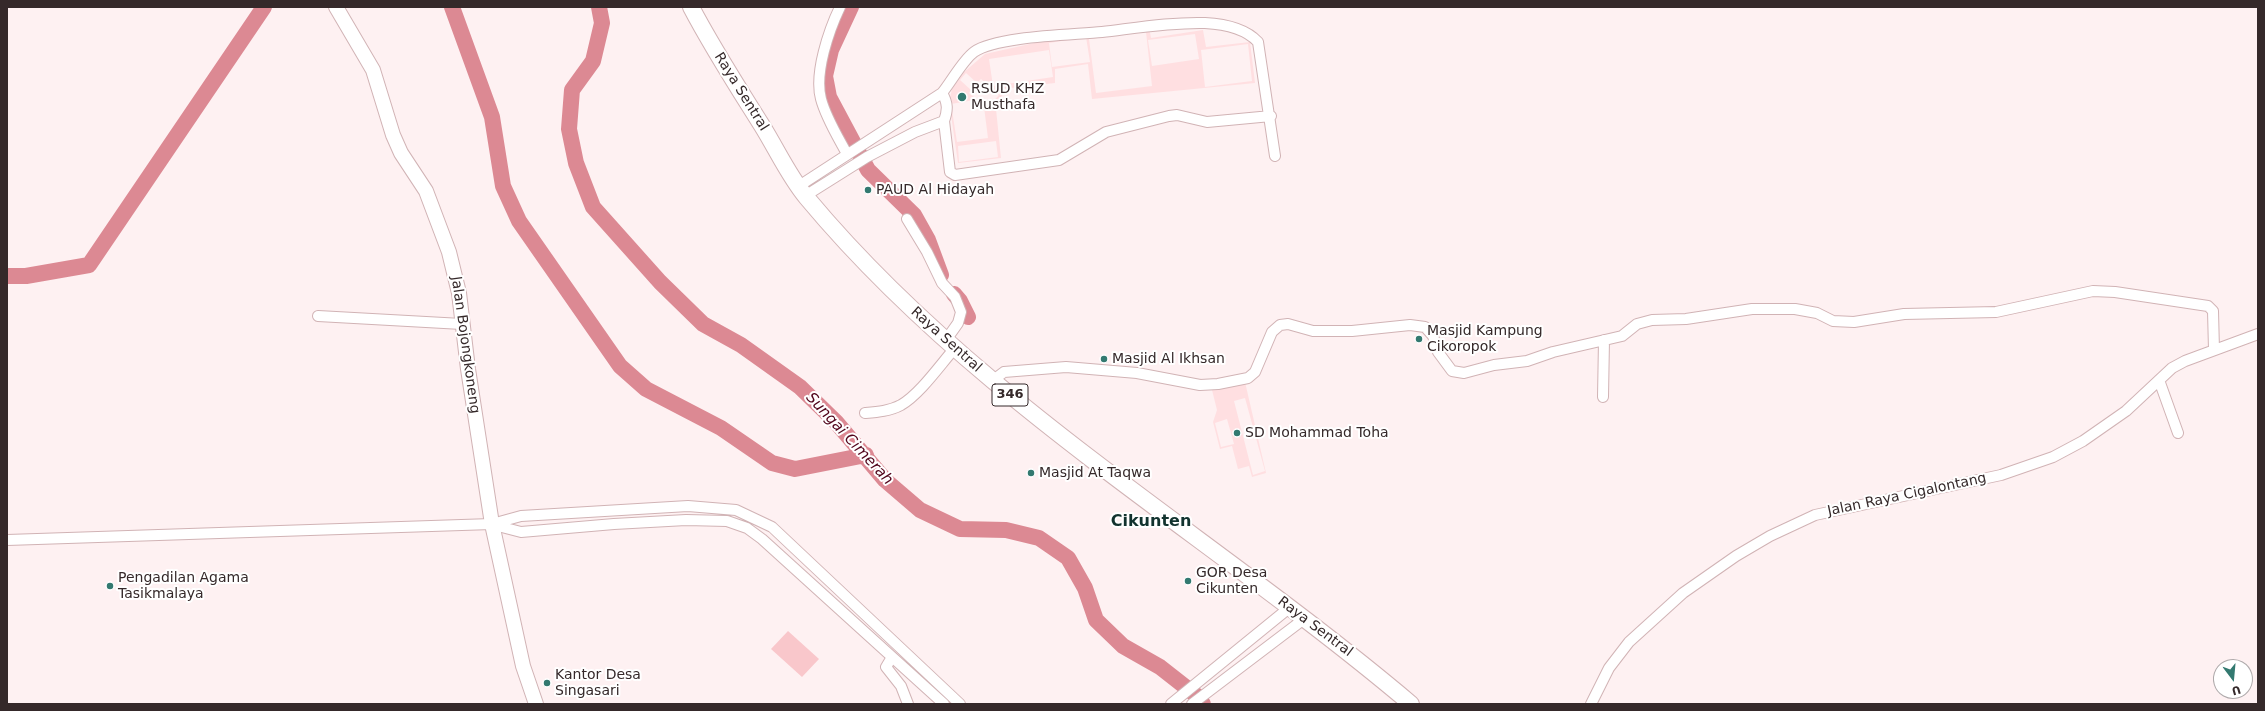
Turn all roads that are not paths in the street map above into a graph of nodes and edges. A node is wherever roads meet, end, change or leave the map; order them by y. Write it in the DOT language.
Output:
graph roads {
  1 [pos="336,7"];
  2 [pos="691,7"];
  3 [pos="840,7"];
  4 [pos="942,93"];
  5 [pos="906,116"];
  6 [pos="1271,116"];
  7 [pos="944,121"];
  8 [pos="915,132"];
  9 [pos="853,151"];
  10 [pos="1275,156"];
  11 [pos="802,191"];
  12 [pos="907,219"];
  13 [pos="318,316"];
  14 [pos="462,324"];
  15 [pos="2258,334"];
  16 [pos="1604,340"];
  17 [pos="951,344"];
  18 [pos="2214,350"];
  19 [pos="2160,379"];
  20 [pos="992,381"];
  21 [pos="1603,397"];
  22 [pos="865,413"];
  23 [pos="2178,433"];
  24 [pos="613,510"];
  25 [pos="492,524"];
  26 [pos="614,524"];
  27 [pos="7,540"];
  28 [pos="1288,608"];
  29 [pos="870,618"];
  30 [pos="1304,619"];
  31 [pos="860,628"];
  32 [pos="892,657"];
  33 [pos="1185,693"];
  34 [pos="536,704"];
  35 [pos="908,704"];
  36 [pos="944,704"];
  37 [pos="960,704"];
  38 [pos="1171,704"];
  39 [pos="1193,704"];
  40 [pos="1411,704"];
  41 [pos="1591,704"];
  1 -- 14 [label="main road, Jalan Bojongkoneng"];
  2 -- 11 [label="main road, Raya Sentral / 346"];
  3 -- 9 [label="street"];
  4 -- 5 [label="street"];
  4 -- 6 [label="street"];
  4 -- 7 [label="street"];
  5 -- 8 [label="street"];
  5 -- 9 [label="street"];
  6 -- 7 [label="street"];
  6 -- 10 [label="street"];
  7 -- 8 [label="street"];
  8 -- 11 [label="street"];
  9 -- 11 [label="street"];
  11 -- 17 [label="main road, Raya Sentral / 346"];
  12 -- 17 [label="street"];
  13 -- 14 [label="street"];
  14 -- 25 [label="main road, Jalan Bojongkoneng"];
  15 -- 18 [label="street, Jalan Raya Cigalontang"];
  16 -- 18 [label="street"];
  16 -- 20 [label="street"];
  16 -- 21 [label="street"];
  17 -- 20 [label="main road, Raya Sentral / 346"];
  17 -- 22 [label="street"];
  18 -- 19 [label="street, Jalan Raya Cigalontang"];
  19 -- 23 [label="street"];
  19 -- 41 [label="street, Jalan Raya Cigalontang"];
  20 -- 28 [label="main road, Raya Sentral / 346"];
  24 -- 25 [label="street"];
  24 -- 26 [label="street"];
  24 -- 29 [label="street"];
  25 -- 26 [label="street"];
  25 -- 27 [label="street"];
  25 -- 34 [label="main road, Jalan Bojongkoneng"];
  26 -- 31 [label="street"];
  28 -- 30 [label="main road, Raya Sentral / 346"];
  28 -- 33 [label="street"];
  29 -- 31 [label="street"];
  29 -- 37 [label="street"];
  30 -- 39 [label="street"];
  30 -- 40 [label="main road, Raya Sentral / 346"];
  31 -- 32 [label="street"];
  32 -- 35 [label="street"];
  32 -- 36 [label="street"];
  33 -- 38 [label="street"];
  33 -- 39 [label="street"];
}
